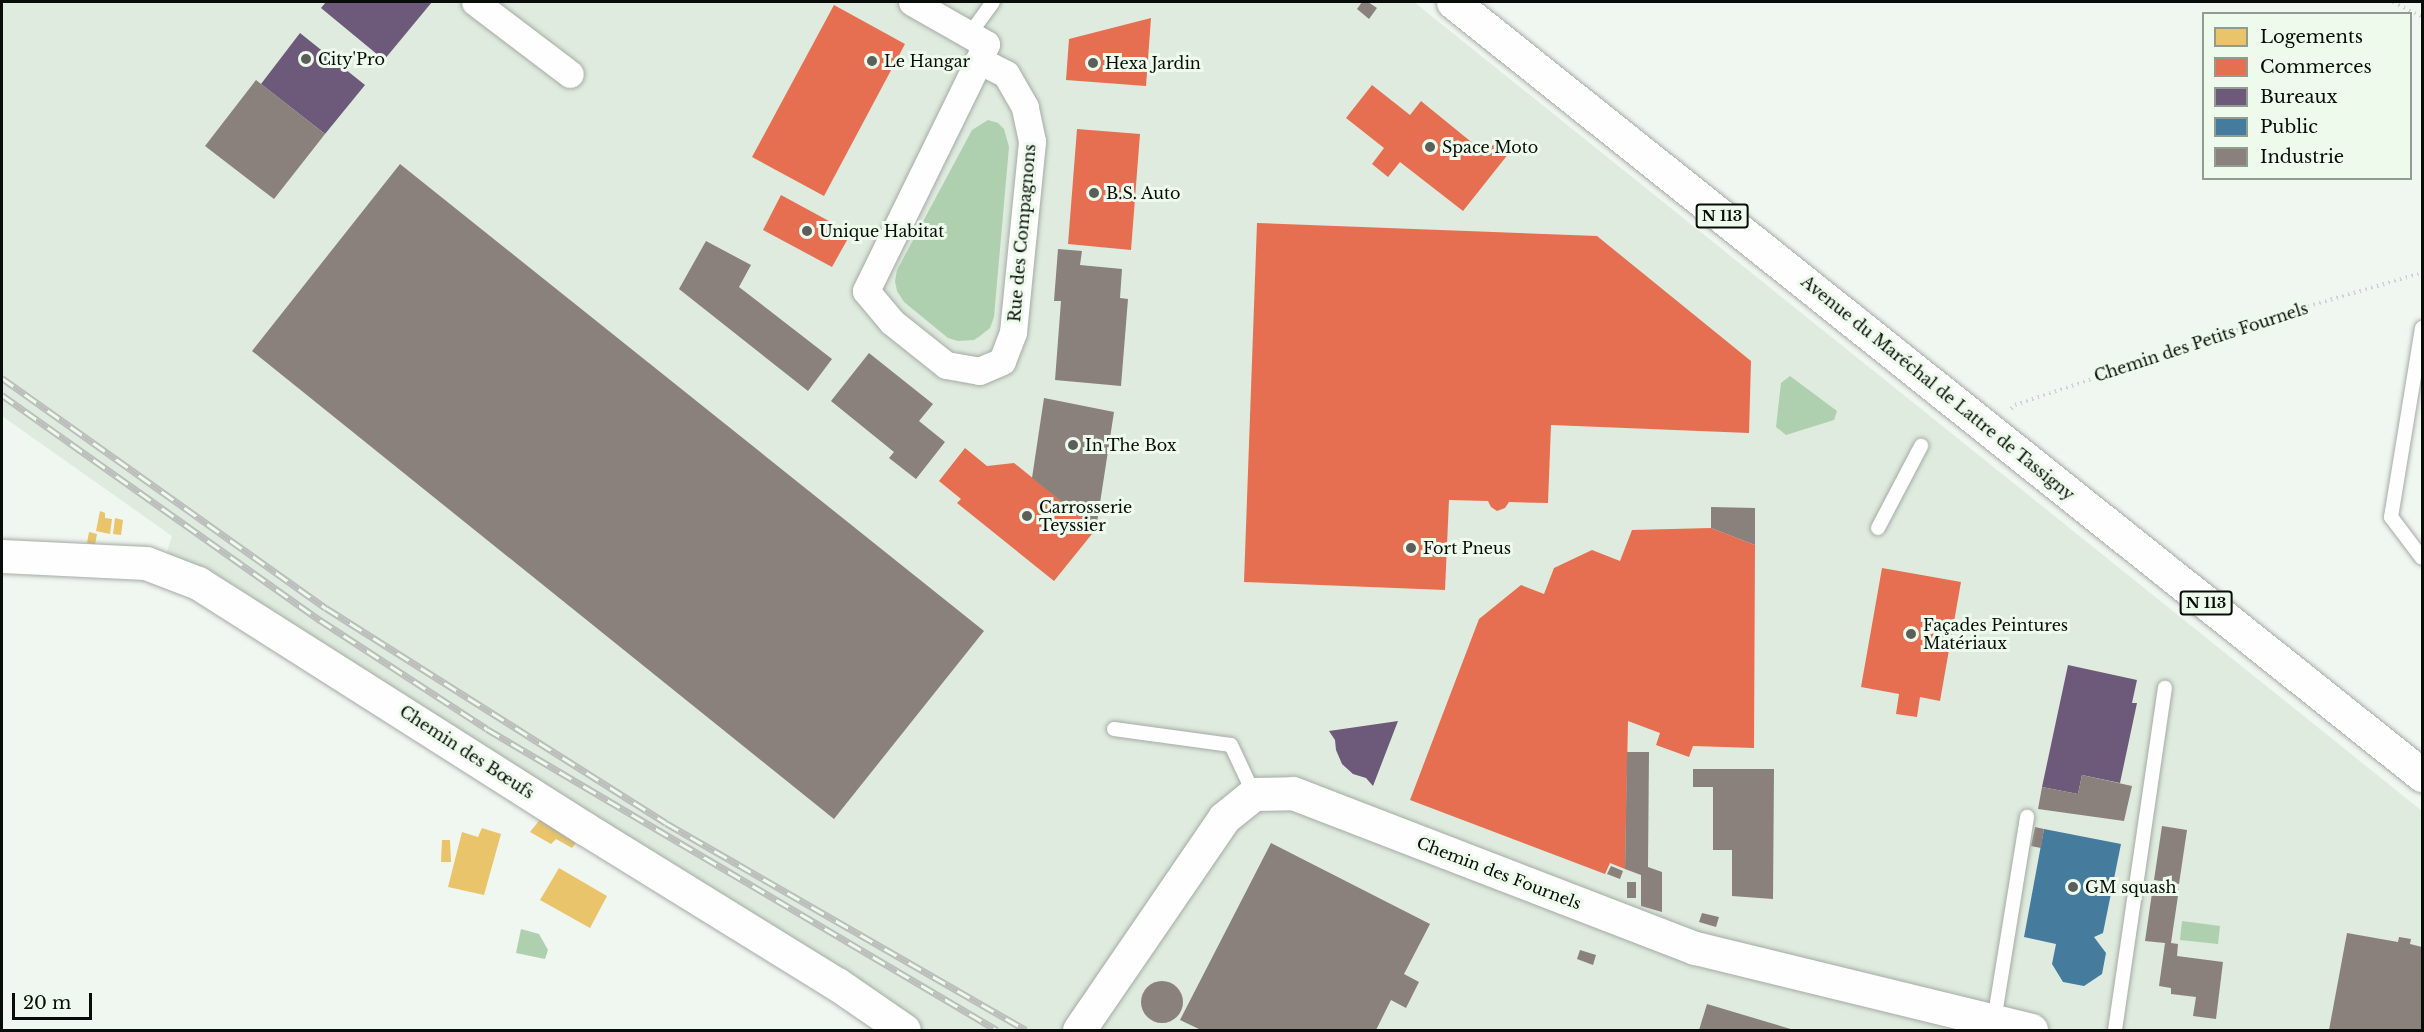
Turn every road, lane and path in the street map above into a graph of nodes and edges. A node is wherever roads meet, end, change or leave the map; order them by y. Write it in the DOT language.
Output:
graph roads {
  1 [pos="475,2"];
  2 [pos="912,2"];
  3 [pos="993,2"];
  4 [pos="1454,2"];
  5 [pos="2393,2"];
  6 [pos="2422,17"];
  7 [pos="974,47"];
  8 [pos="570,74"];
  9 [pos="2422,273"];
  10 [pos="2422,328"];
  11 [pos="1990,430"];
  12 [pos="1921,446"];
  13 [pos="1878,528"];
  14 [pos="2,556"];
  15 [pos="2422,558"];
  16 [pos="2165,688"];
  17 [pos="1114,729"];
  18 [pos="2422,775"];
  19 [pos="1254,795"];
  20 [pos="2027,818"];
  21 [pos="1994,1022"];
  22 [pos="904,1030"];
  23 [pos="1079,1030"];
  24 [pos="2031,1030"];
  25 [pos="2115,1030"];
  1 -- 8 [label="street"];
  2 -- 7 [label="street, Rue des Compagnons"];
  3 -- 7 [label="lane"];
  4 -- 11 [label="street, Avenue du Maréchal de Lattre de Tassigny / N 113"];
  5 -- 6 [label="path"];
  7 -- 7 [label="street, Rue des Compagnons"];
  9 -- 11 [label="path, Chemin des Petits Fournels"];
  10 -- 15 [label="lane"];
  11 -- 18 [label="street, Avenue du Maréchal de Lattre de Tassigny / N 113"];
  12 -- 13 [label="lane"];
  14 -- 22 [label="street, Chemin des Bœufs"];
  16 -- 25 [label="lane"];
  17 -- 19 [label="lane"];
  19 -- 21 [label="street, Chemin des Fournels"];
  19 -- 23 [label="street"];
  20 -- 21 [label="lane"];
  21 -- 24 [label="street, Chemin des Fournels"];
}
